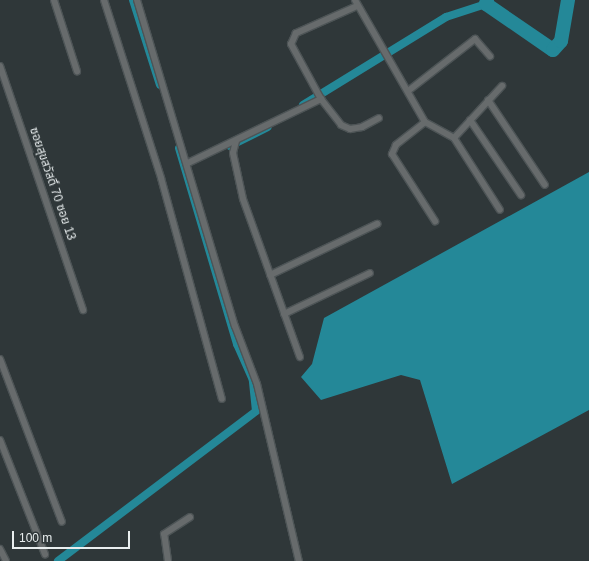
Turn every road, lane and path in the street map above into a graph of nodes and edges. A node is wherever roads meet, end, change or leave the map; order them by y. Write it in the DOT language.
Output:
graph roads {
  1 [pos="54,0"];
  2 [pos="104,0"];
  3 [pos="137,0"];
  4 [pos="356,3"];
  5 [pos="490,56"];
  6 [pos="0,66"];
  7 [pos="77,71"];
  8 [pos="502,86"];
  9 [pos="408,91"];
  10 [pos="321,99"];
  11 [pos="488,100"];
  12 [pos="379,118"];
  13 [pos="470,120"];
  14 [pos="425,122"];
  15 [pos="454,138"];
  16 [pos="236,141"];
  17 [pos="188,163"];
  18 [pos="544,185"];
  19 [pos="521,195"];
  20 [pos="500,210"];
  21 [pos="435,222"];
  22 [pos="377,224"];
  23 [pos="370,273"];
  24 [pos="270,275"];
  25 [pos="83,310"];
  26 [pos="284,314"];
  27 [pos="300,357"];
  28 [pos="0,359"];
  29 [pos="222,400"];
  30 [pos="0,440"];
  31 [pos="2,448"];
  32 [pos="190,517"];
  33 [pos="62,522"];
  34 [pos="0,549"];
  35 [pos="45,554"];
  36 [pos="6,561"];
  37 [pos="168,561"];
  38 [pos="299,561"];
  1 -- 7 [label="street"];
  2 -- 29 [label="street"];
  3 -- 17 [label="street"];
  4 -- 9 [label="street"];
  4 -- 10 [label="street"];
  5 -- 9 [label="street"];
  6 -- 25 [label="street, ซอยสุขสวัสดิ์ 70 ซอย 13"];
  8 -- 11 [label="street"];
  9 -- 14 [label="street"];
  10 -- 12 [label="street"];
  10 -- 16 [label="street"];
  11 -- 13 [label="street"];
  11 -- 18 [label="street"];
  13 -- 15 [label="street"];
  13 -- 19 [label="street"];
  14 -- 15 [label="street"];
  14 -- 21 [label="street"];
  15 -- 20 [label="street"];
  16 -- 17 [label="street"];
  16 -- 24 [label="street"];
  17 -- 38 [label="street"];
  22 -- 24 [label="street"];
  23 -- 26 [label="street"];
  24 -- 26 [label="street"];
  26 -- 27 [label="street"];
  28 -- 33 [label="street"];
  30 -- 31 [label="street"];
  31 -- 35 [label="street"];
  32 -- 37 [label="street"];
  34 -- 36 [label="street"];
}
